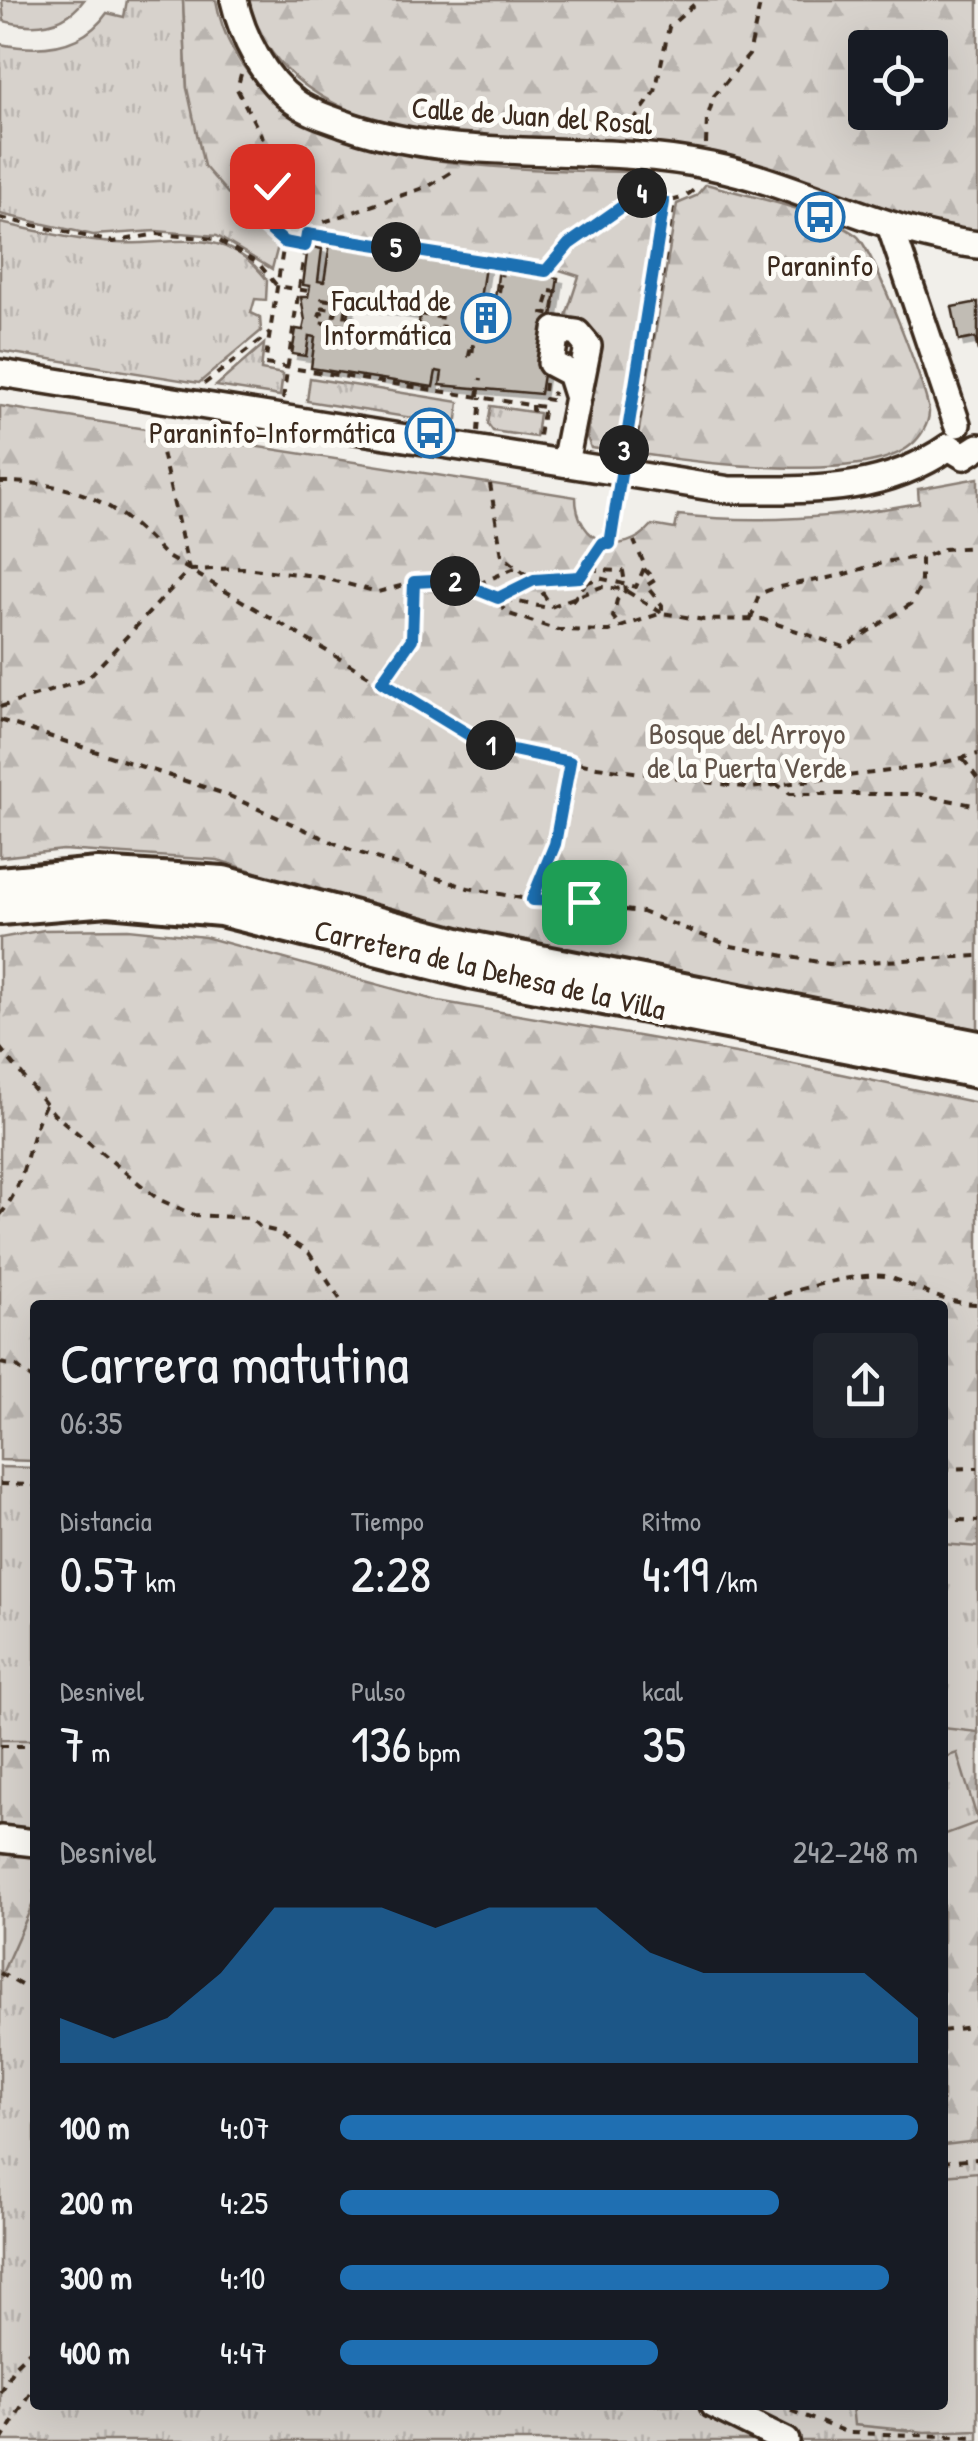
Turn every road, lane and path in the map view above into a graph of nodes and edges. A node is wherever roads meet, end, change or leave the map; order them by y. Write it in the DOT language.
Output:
graph roads {
  1 [pos="234,0"];
  2 [pos="700,0"];
  3 [pos="761,0"];
  4 [pos="243,64"];
  5 [pos="622,136"];
  6 [pos="709,157"];
  7 [pos="468,160"];
  8 [pos="631,167"];
  9 [pos="703,178"];
  10 [pos="643,192"];
  11 [pos="674,201"];
  12 [pos="664,202"];
  13 [pos="0,218"];
  14 [pos="891,228"];
  15 [pos="316,235"];
  16 [pos="284,242"];
  17 [pos="978,245"];
  18 [pos="305,246"];
  19 [pos="504,264"];
  20 [pos="277,286"];
  21 [pos="298,290"];
  22 [pos="309,292"];
  23 [pos="500,292"];
  24 [pos="344,326"];
  25 [pos="270,333"];
  26 [pos="416,337"];
  27 [pos="288,367"];
  28 [pos="0,373"];
  29 [pos="481,378"];
  30 [pos="195,388"];
  31 [pos="480,396"];
  32 [pos="567,398"];
  33 [pos="282,403"];
  34 [pos="532,405"];
  35 [pos="160,427"];
  36 [pos="961,434"];
  37 [pos="478,435"];
  38 [pos="537,446"];
  39 [pos="978,447"];
  40 [pos="565,463"];
  41 [pos="631,467"];
  42 [pos="0,482"];
  43 [pos="490,484"];
  44 [pos="634,541"];
  45 [pos="978,547"];
  46 [pos="920,558"];
  47 [pos="591,564"];
  48 [pos="516,568"];
  49 [pos="190,570"];
  50 [pos="642,570"];
  51 [pos="623,571"];
  52 [pos="580,577"];
  53 [pos="534,580"];
  54 [pos="414,582"];
  55 [pos="586,583"];
  56 [pos="646,586"];
  57 [pos="636,587"];
  58 [pos="627,588"];
  59 [pos="489,596"];
  60 [pos="498,598"];
  61 [pos="572,601"];
  62 [pos="552,606"];
  63 [pos="662,613"];
  64 [pos="751,619"];
  65 [pos="622,628"];
  66 [pos="382,682"];
  67 [pos="0,707"];
  68 [pos="0,720"];
  69 [pos="978,754"];
  70 [pos="962,758"];
  71 [pos="570,762"];
  72 [pos="978,779"];
  73 [pos="776,783"];
  74 [pos="978,806"];
  75 [pos="0,884"];
  76 [pos="532,900"];
  77 [pos="0,908"];
  78 [pos="978,956"];
  79 [pos="0,1048"];
  80 [pos="978,1048"];
  81 [pos="978,1071"];
  82 [pos="46,1103"];
  83 [pos="0,1215"];
  84 [pos="341,1300"];
  85 [pos="763,1300"];
  86 [pos="947,1300"];
  87 [pos="948,1300"];
  88 [pos="978,1304"];
  89 [pos="0,1364"];
  90 [pos="30,1377"];
  91 [pos="978,1468"];
  92 [pos="948,1469"];
  93 [pos="0,1484"];
  94 [pos="30,1485"];
  95 [pos="948,1520"];
  96 [pos="978,1522"];
  97 [pos="0,1746"];
  98 [pos="30,1746"];
  99 [pos="0,1839"];
  100 [pos="30,1842"];
  101 [pos="0,1973"];
  102 [pos="30,1990"];
  103 [pos="978,2026"];
  104 [pos="948,2030"];
  105 [pos="978,2159"];
  106 [pos="948,2162"];
  107 [pos="30,2351"];
  108 [pos="0,2392"];
  109 [pos="30,2393"];
  110 [pos="723,2410"];
  111 [pos="789,2410"];
  112 [pos="849,2433"];
  113 [pos="978,2438"];
  114 [pos="2,2441"];
  115 [pos="786,2441"];
  116 [pos="840,2441"];
  1 -- 14 [label="street, Calle de Juan del Rosal"];
  2 -- 5 [label="path"];
  3 -- 6 [label="path"];
  4 -- 16 [label="path"];
  7 -- 15 [label="path"];
  8 -- 10 [label="path"];
  9 -- 11 [label="path"];
  10 -- 12 [label="path"];
  10 -- 19 [label="path"];
  11 -- 12 [label="path"];
  11 -- 41 [label="path"];
  12 -- 41 [label="path"];
  13 -- 20 [label="path"];
  14 -- 17 [label="street"];
  14 -- 36 [label="street"];
  15 -- 18 [label="path"];
  15 -- 19 [label="path"];
  16 -- 18 [label="path"];
  16 -- 20 [label="path"];
  18 -- 21 [label="path"];
  19 -- 23 [label="path"];
  20 -- 21 [label="path"];
  20 -- 25 [label="path"];
  21 -- 22 [label="path"];
  21 -- 27 [label="path"];
  24 -- 24 [label="path"];
  25 -- 27 [label="path"];
  25 -- 30 [label="path"];
  26 -- 26 [label="path"];
  27 -- 31 [label="path"];
  27 -- 33 [label="path"];
  28 -- 40 [label="street"];
  29 -- 31 [label="path"];
  31 -- 34 [label="path"];
  31 -- 37 [label="path"];
  32 -- 34 [label="path"];
  32 -- 40 [label="street"];
  34 -- 38 [label="path"];
  35 -- 49 [label="path"];
  36 -- 39 [label="street"];
  36 -- 41 [label="street"];
  40 -- 41 [label="street"];
  41 -- 47 [label="path"];
  42 -- 49 [label="path"];
  43 -- 48 [label="path"];
  44 -- 50 [label="path"];
  45 -- 46 [label="path"];
  46 -- 64 [label="path"];
  46 -- 64 [label="path"];
  47 -- 51 [label="path"];
  47 -- 52 [label="path"];
  48 -- 53 [label="path"];
  48 -- 60 [label="path"];
  49 -- 54 [label="path"];
  49 -- 66 [label="path"];
  49 -- 67 [label="path"];
  50 -- 51 [label="path"];
  50 -- 56 [label="path"];
  50 -- 57 [label="path"];
  51 -- 58 [label="path"];
  52 -- 53 [label="path"];
  52 -- 55 [label="path"];
  53 -- 60 [label="path"];
  53 -- 62 [label="path"];
  54 -- 59 [label="path"];
  54 -- 66 [label="path"];
  55 -- 58 [label="path"];
  55 -- 61 [label="path"];
  56 -- 57 [label="path"];
  56 -- 63 [label="path"];
  57 -- 58 [label="path"];
  58 -- 61 [label="path"];
  58 -- 63 [label="path"];
  58 -- 65 [label="path"];
  59 -- 60 [label="path"];
  59 -- 65 [label="path"];
  60 -- 62 [label="path"];
  61 -- 62 [label="path"];
  63 -- 64 [label="path"];
  63 -- 65 [label="path"];
  66 -- 71 [label="path"];
  68 -- 76 [label="path"];
  69 -- 70 [label="path"];
  70 -- 72 [label="path"];
  70 -- 73 [label="path"];
  71 -- 73 [label="path"];
  71 -- 76 [label="path"];
  73 -- 74 [label="path"];
  75 -- 80 [label="main road, Carretera de la Dehesa de la Villa"];
  76 -- 78 [label="path"];
  77 -- 81 [label="main road, Carretera de la Dehesa de la Villa"];
  79 -- 82 [label="path"];
  82 -- 83 [label="path"];
  82 -- 84 [label="path"];
  85 -- 86 [label="path"];
  87 -- 88 [label="path"];
  89 -- 90 [label="path"];
  91 -- 92 [label="path"];
  93 -- 94 [label="path"];
  95 -- 96 [label="path"];
  97 -- 98 [label="path"];
  99 -- 100 [label="street"];
  101 -- 102 [label="path"];
  103 -- 104 [label="path"];
  105 -- 106 [label="path"];
  107 -- 108 [label="path"];
  109 -- 114 [label="path"];
  110 -- 115 [label="street"];
  111 -- 112 [label="path"];
  112 -- 113 [label="path"];
  112 -- 116 [label="path"];
}
